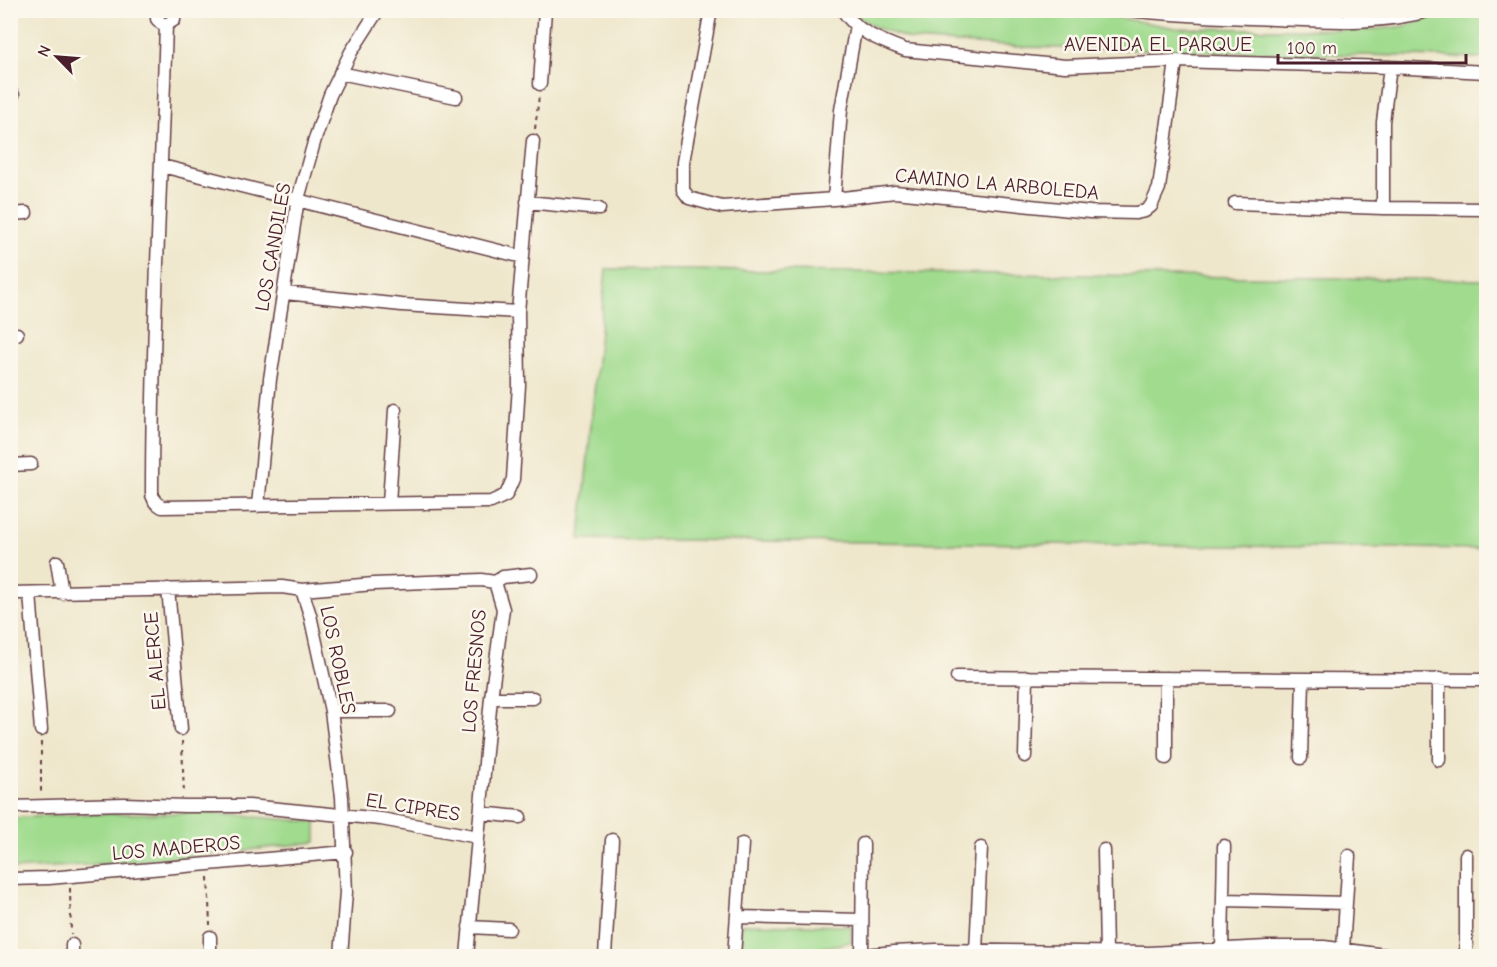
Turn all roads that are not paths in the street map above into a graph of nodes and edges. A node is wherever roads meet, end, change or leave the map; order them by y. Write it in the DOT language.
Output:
graph roads {
  1 [pos="158,10"];
  2 [pos="174,10"];
  3 [pos="378,10"];
  4 [pos="545,10"];
  5 [pos="711,10"];
  6 [pos="843,10"];
  7 [pos="1131,10"];
  8 [pos="1431,10"];
  9 [pos="1182,13"];
  10 [pos="1337,16"];
  11 [pos="166,25"];
  12 [pos="856,25"];
  13 [pos="1176,61"];
  14 [pos="1390,67"];
  15 [pos="1486,72"];
  16 [pos="340,73"];
  17 [pos="540,84"];
  18 [pos="456,97"];
  19 [pos="533,141"];
  20 [pos="162,166"];
  21 [pos="298,199"];
  22 [pos="834,199"];
  23 [pos="527,202"];
  24 [pos="1235,203"];
  25 [pos="1383,208"];
  26 [pos="598,209"];
  27 [pos="1486,209"];
  28 [pos="26,213"];
  29 [pos="10,214"];
  30 [pos="523,256"];
  31 [pos="285,293"];
  32 [pos="518,312"];
  33 [pos="394,410"];
  34 [pos="31,464"];
  35 [pos="10,465"];
  36 [pos="389,503"];
  37 [pos="258,506"];
  38 [pos="57,562"];
  39 [pos="531,574"];
  40 [pos="495,582"];
  41 [pos="168,589"];
  42 [pos="302,590"];
  43 [pos="10,593"];
  44 [pos="62,593"];
  45 [pos="30,594"];
  46 [pos="957,677"];
  47 [pos="1027,677"];
  48 [pos="1166,678"];
  49 [pos="1303,679"];
  50 [pos="1439,679"];
  51 [pos="1486,680"];
  52 [pos="492,698"];
  53 [pos="533,698"];
  54 [pos="331,711"];
  55 [pos="390,711"];
  56 [pos="181,729"];
  57 [pos="41,730"];
  58 [pos="1025,756"];
  59 [pos="1166,758"];
  60 [pos="1301,759"];
  61 [pos="1439,759"];
  62 [pos="10,807"];
  63 [pos="481,813"];
  64 [pos="342,815"];
  65 [pos="520,817"];
  66 [pos="478,837"];
  67 [pos="612,840"];
  68 [pos="742,844"];
  69 [pos="863,844"];
  70 [pos="1224,846"];
  71 [pos="981,848"];
  72 [pos="1104,850"];
  73 [pos="346,852"];
  74 [pos="1349,855"];
  75 [pos="1466,855"];
  76 [pos="10,879"];
  77 [pos="1223,900"];
  78 [pos="1346,903"];
  79 [pos="737,917"];
  80 [pos="862,920"];
  81 [pos="470,927"];
  82 [pos="509,929"];
  83 [pos="210,937"];
  84 [pos="1222,949"];
  85 [pos="1343,949"];
  86 [pos="976,951"];
  87 [pos="1106,952"];
  88 [pos="1267,952"];
  89 [pos="1289,952"];
  90 [pos="860,956"];
  91 [pos="210,957"];
  92 [pos="341,957"];
  93 [pos="467,957"];
  94 [pos="605,957"];
  95 [pos="734,957"];
  96 [pos="1392,957"];
  97 [pos="1466,957"];
  1 -- 11 [label="street"];
  2 -- 11 [label="street"];
  3 -- 16 [label="street, LOS CANDILES"];
  4 -- 17 [label="street"];
  5 -- 22 [label="street, CAMINO LA ARBOLEDA"];
  6 -- 12 [label="street, AVENIDA EL PARQUE"];
  7 -- 9 [label="street, AVENIDA EL PARQUE"];
  8 -- 10 [label="street, AVENIDA EL PARQUE"];
  9 -- 10 [label="street, AVENIDA EL PARQUE"];
  11 -- 20 [label="street"];
  12 -- 13 [label="street, AVENIDA EL PARQUE"];
  12 -- 22 [label="street"];
  13 -- 14 [label="street, AVENIDA EL PARQUE"];
  13 -- 22 [label="street, CAMINO LA ARBOLEDA"];
  14 -- 15 [label="street, AVENIDA EL PARQUE"];
  14 -- 25 [label="street"];
  16 -- 18 [label="street"];
  16 -- 21 [label="street, LOS CANDILES"];
  19 -- 23 [label="street"];
  20 -- 21 [label="street"];
  20 -- 37 [label="street"];
  21 -- 30 [label="street"];
  21 -- 31 [label="street, LOS CANDILES"];
  23 -- 26 [label="street"];
  23 -- 30 [label="street"];
  24 -- 25 [label="street"];
  25 -- 27 [label="street"];
  28 -- 29 [label="street"];
  30 -- 32 [label="street"];
  31 -- 32 [label="street"];
  31 -- 37 [label="street, LOS CANDILES"];
  32 -- 36 [label="street"];
  33 -- 36 [label="street"];
  34 -- 35 [label="street"];
  36 -- 37 [label="street"];
  38 -- 44 [label="street"];
  39 -- 40 [label="street"];
  40 -- 42 [label="street, LOS FRESNOS"];
  40 -- 52 [label="street, LOS FRESNOS"];
  41 -- 42 [label="street, LOS ROBLES"];
  41 -- 44 [label="street, LOS ROBLES"];
  41 -- 56 [label="street, EL ALERCE"];
  42 -- 54 [label="street, LOS ROBLES"];
  43 -- 45 [label="street, LOS ROBLES"];
  44 -- 45 [label="street, LOS ROBLES"];
  45 -- 57 [label="street"];
  46 -- 47 [label="street"];
  47 -- 48 [label="street"];
  47 -- 58 [label="street"];
  48 -- 49 [label="street"];
  48 -- 59 [label="street"];
  49 -- 50 [label="street"];
  49 -- 60 [label="street"];
  50 -- 51 [label="street"];
  50 -- 61 [label="street"];
  52 -- 53 [label="street"];
  52 -- 63 [label="street, LOS FRESNOS"];
  54 -- 55 [label="street"];
  54 -- 64 [label="street, LOS ROBLES"];
  62 -- 64 [label="street, LOS MADEROS"];
  63 -- 65 [label="street"];
  63 -- 66 [label="street, LOS FRESNOS"];
  64 -- 66 [label="street, EL CIPRES"];
  64 -- 73 [label="street, LOS ROBLES"];
  66 -- 81 [label="street, LOS FRESNOS"];
  67 -- 94 [label="street"];
  68 -- 79 [label="street"];
  69 -- 80 [label="street"];
  70 -- 77 [label="street"];
  71 -- 86 [label="street"];
  72 -- 87 [label="street"];
  73 -- 76 [label="street, LOS MADEROS"];
  73 -- 92 [label="street, LOS ROBLES"];
  74 -- 78 [label="street"];
  75 -- 97 [label="street"];
  77 -- 78 [label="street"];
  77 -- 84 [label="street"];
  78 -- 85 [label="street"];
  79 -- 80 [label="street"];
  79 -- 95 [label="street"];
  80 -- 90 [label="street"];
  81 -- 82 [label="street"];
  81 -- 93 [label="street, LOS FRESNOS"];
  83 -- 91 [label="street"];
  84 -- 87 [label="street"];
  84 -- 88 [label="street"];
  85 -- 89 [label="street"];
  85 -- 96 [label="street"];
  86 -- 87 [label="street"];
  86 -- 90 [label="street"];
  88 -- 89 [label="street"];
}
